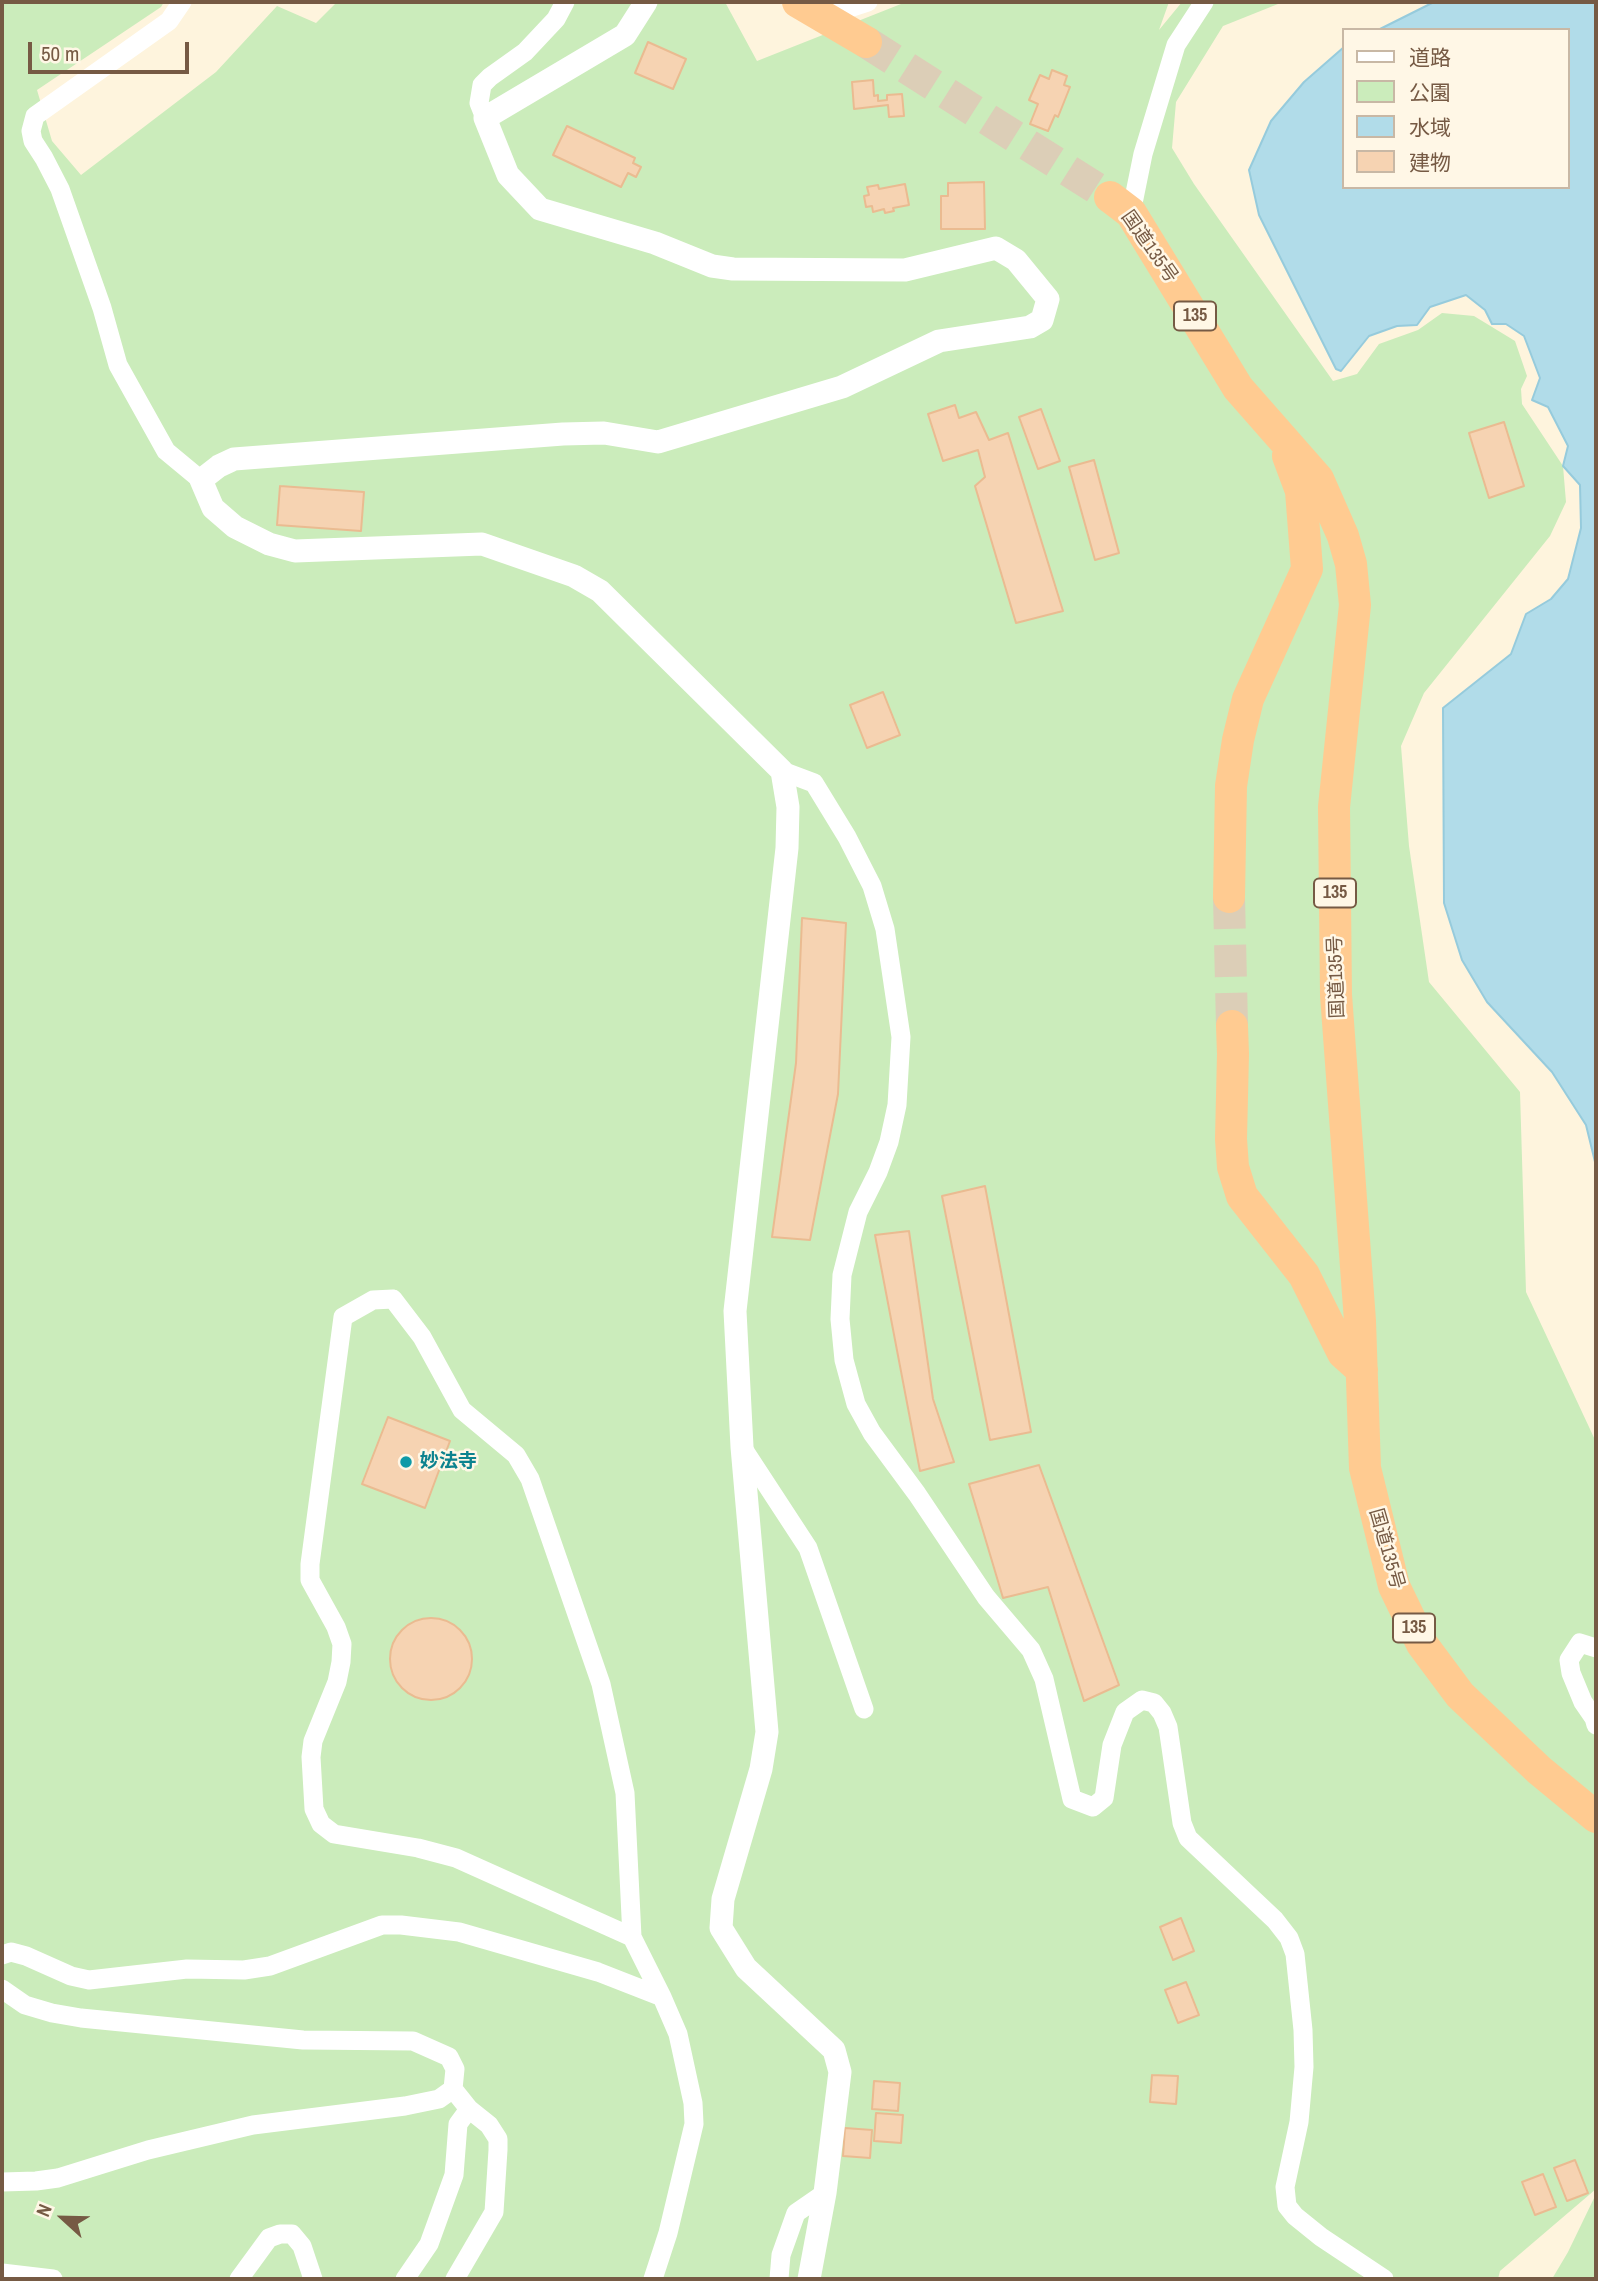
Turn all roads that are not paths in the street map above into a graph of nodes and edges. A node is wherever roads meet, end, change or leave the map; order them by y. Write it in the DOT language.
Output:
graph roads {
  1 [pos="183,2"];
  2 [pos="565,2"];
  3 [pos="646,2"];
  4 [pos="868,2"];
  5 [pos="1204,2"];
  6 [pos="812,9"];
  7 [pos="866,42"];
  8 [pos="485,118"];
  9 [pos="1120,205"];
  10 [pos="1281,436"];
  11 [pos="201,480"];
  12 [pos="782,771"];
  13 [pos="1229,897"];
  14 [pos="1232,1026"];
  15 [pos="1362,1370"];
  16 [pos="742,1447"];
  17 [pos="1596,1648"];
  18 [pos="864,1709"];
  19 [pos="1596,1725"];
  20 [pos="1596,1817"];
  21 [pos="632,1937"];
  22 [pos="2,1955"];
  23 [pos="2,1989"];
  24 [pos="662,1997"];
  25 [pos="453,2089"];
  26 [pos="469,2109"];
  27 [pos="2,2182"];
  28 [pos="825,2193"];
  29 [pos="2,2273"];
  30 [pos="1374,2277"];
  31 [pos="53,2279"];
  32 [pos="239,2279"];
  33 [pos="313,2279"];
  34 [pos="405,2279"];
  35 [pos="456,2279"];
  36 [pos="653,2279"];
  37 [pos="779,2279"];
  38 [pos="809,2279"];
  1 -- 11 [label="street"];
  2 -- 8 [label="street"];
  3 -- 8 [label="street"];
  4 -- 6 [label="street"];
  5 -- 9 [label="street"];
  6 -- 7 [label="highway"];
  8 -- 11 [label="street"];
  9 -- 10 [label="highway, 国道135号 / 135"];
  10 -- 13 [label="highway, 国道135号 / 135"];
  10 -- 15 [label="highway, 国道135号 / 135"];
  11 -- 12 [label="street"];
  12 -- 16 [label="street"];
  12 -- 30 [label="street"];
  14 -- 15 [label="highway"];
  15 -- 20 [label="highway, 国道135号 / 135"];
  16 -- 18 [label="street"];
  16 -- 28 [label="street"];
  17 -- 19 [label="street"];
  21 -- 21 [label="street"];
  21 -- 24 [label="street"];
  22 -- 24 [label="street"];
  23 -- 25 [label="street"];
  24 -- 36 [label="street"];
  25 -- 26 [label="street"];
  25 -- 27 [label="street"];
  26 -- 34 [label="street"];
  26 -- 35 [label="street"];
  28 -- 37 [label="street"];
  28 -- 38 [label="street"];
  29 -- 31 [label="street"];
  32 -- 33 [label="street"];
}
